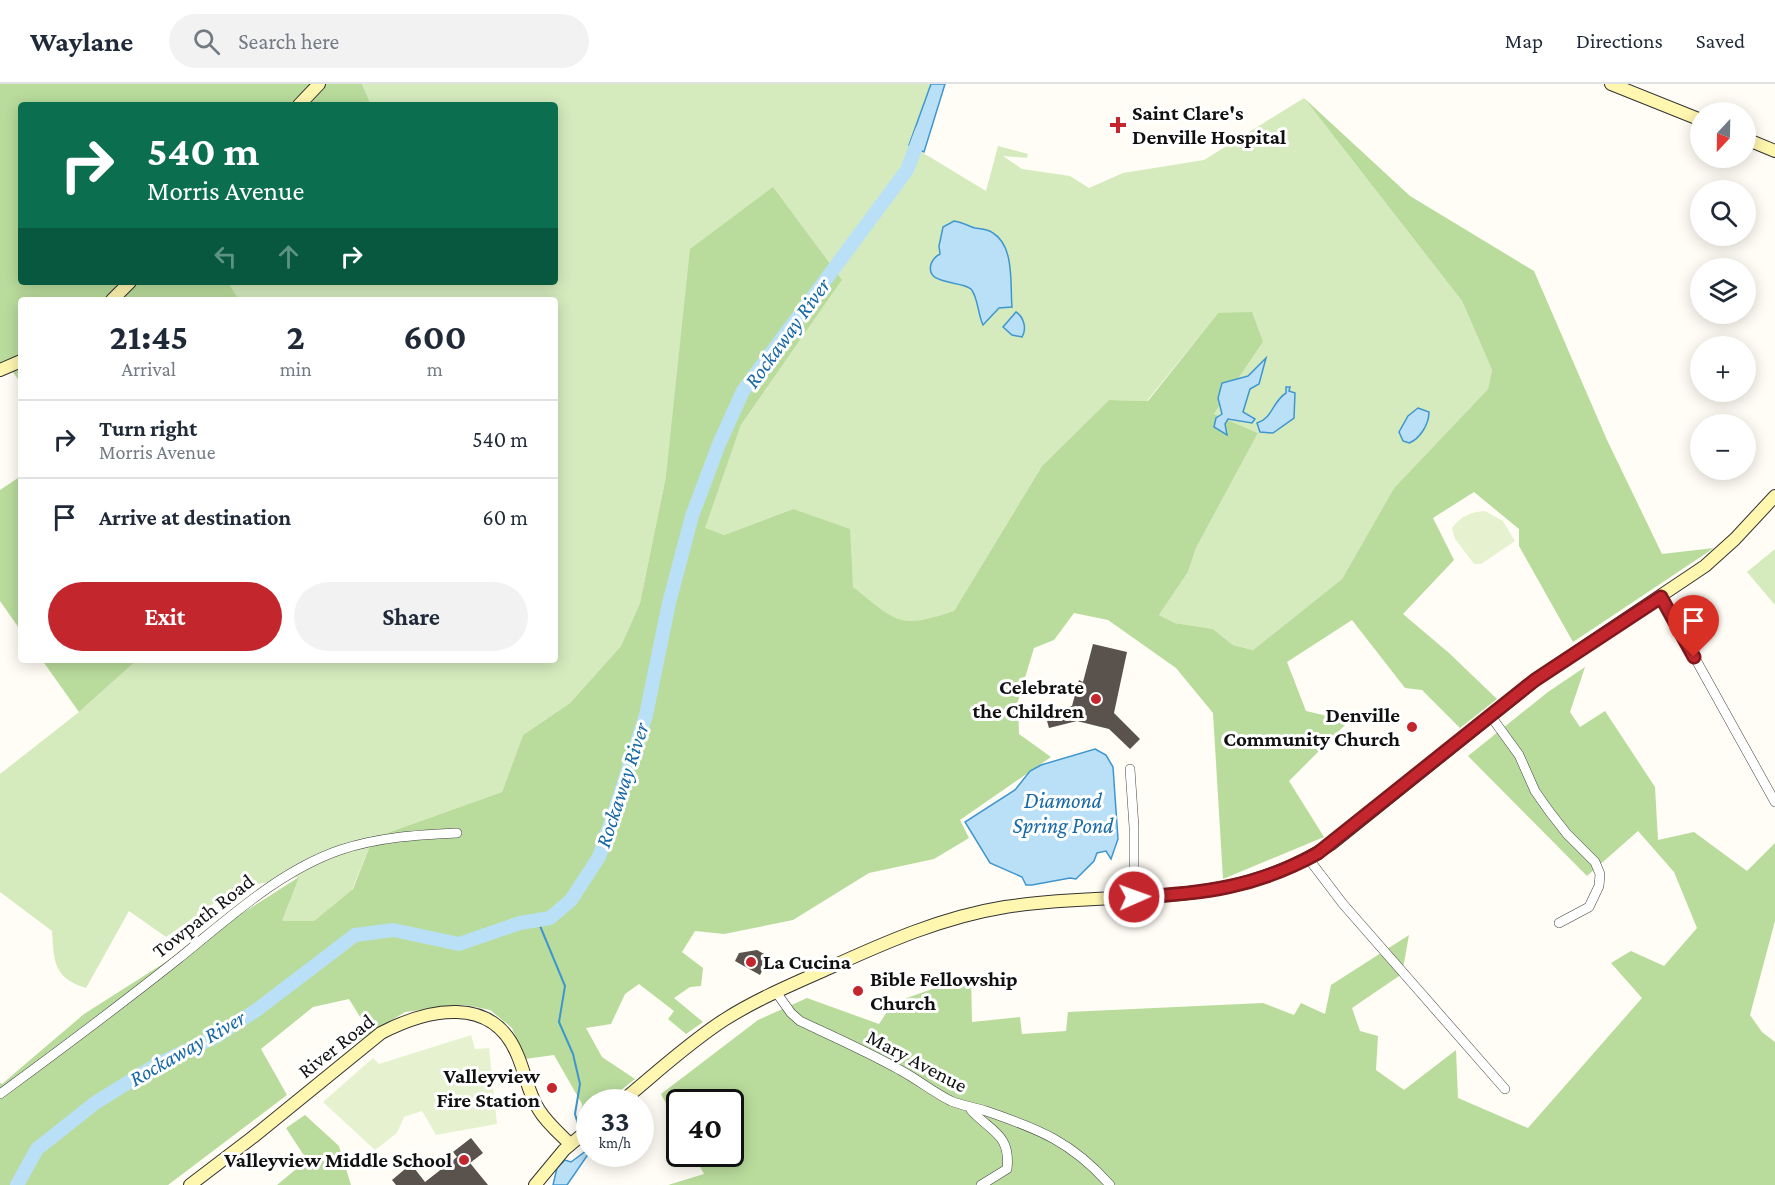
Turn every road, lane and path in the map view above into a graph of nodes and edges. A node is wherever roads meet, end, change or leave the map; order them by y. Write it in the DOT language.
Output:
graph roads {
  1 [pos="319,84"];
  2 [pos="1611,84"];
  3 [pos="302,102"];
  4 [pos="1690,116"];
  5 [pos="1756,143"];
  6 [pos="1775,152"];
  7 [pos="126,285"];
  8 [pos="115,297"];
  9 [pos="18,363"];
  10 [pos="0,370"];
  11 [pos="1775,496"];
  12 [pos="1661,597"];
  13 [pos="1490,716"];
  14 [pos="1130,769"];
  15 [pos="1775,802"];
  16 [pos="457,833"];
  17 [pos="1308,858"];
  18 [pos="1134,897"];
  19 [pos="1559,923"];
  20 [pos="776,992"];
  21 [pos="637,1089"];
  22 [pos="1505,1089"];
  23 [pos="0,1094"];
  24 [pos="971,1110"];
  25 [pos="574,1141"];
  26 [pos="190,1185"];
  27 [pos="535,1185"];
  28 [pos="981,1185"];
  29 [pos="1110,1185"];
  1 -- 3 [label="street"];
  2 -- 4 [label="street"];
  5 -- 6 [label="street"];
  7 -- 8 [label="street"];
  9 -- 10 [label="street"];
  11 -- 12 [label="street"];
  12 -- 13 [label="street"];
  12 -- 15 [label="street"];
  13 -- 17 [label="street"];
  13 -- 19 [label="street"];
  14 -- 18 [label="street"];
  16 -- 23 [label="street, Towpath Road"];
  17 -- 18 [label="street"];
  17 -- 22 [label="street"];
  18 -- 20 [label="street"];
  20 -- 21 [label="street"];
  20 -- 24 [label="street, Mary Avenue"];
  24 -- 28 [label="street"];
  24 -- 29 [label="street, Mary Avenue"];
  25 -- 26 [label="street, River Road"];
  25 -- 27 [label="street"];
}
